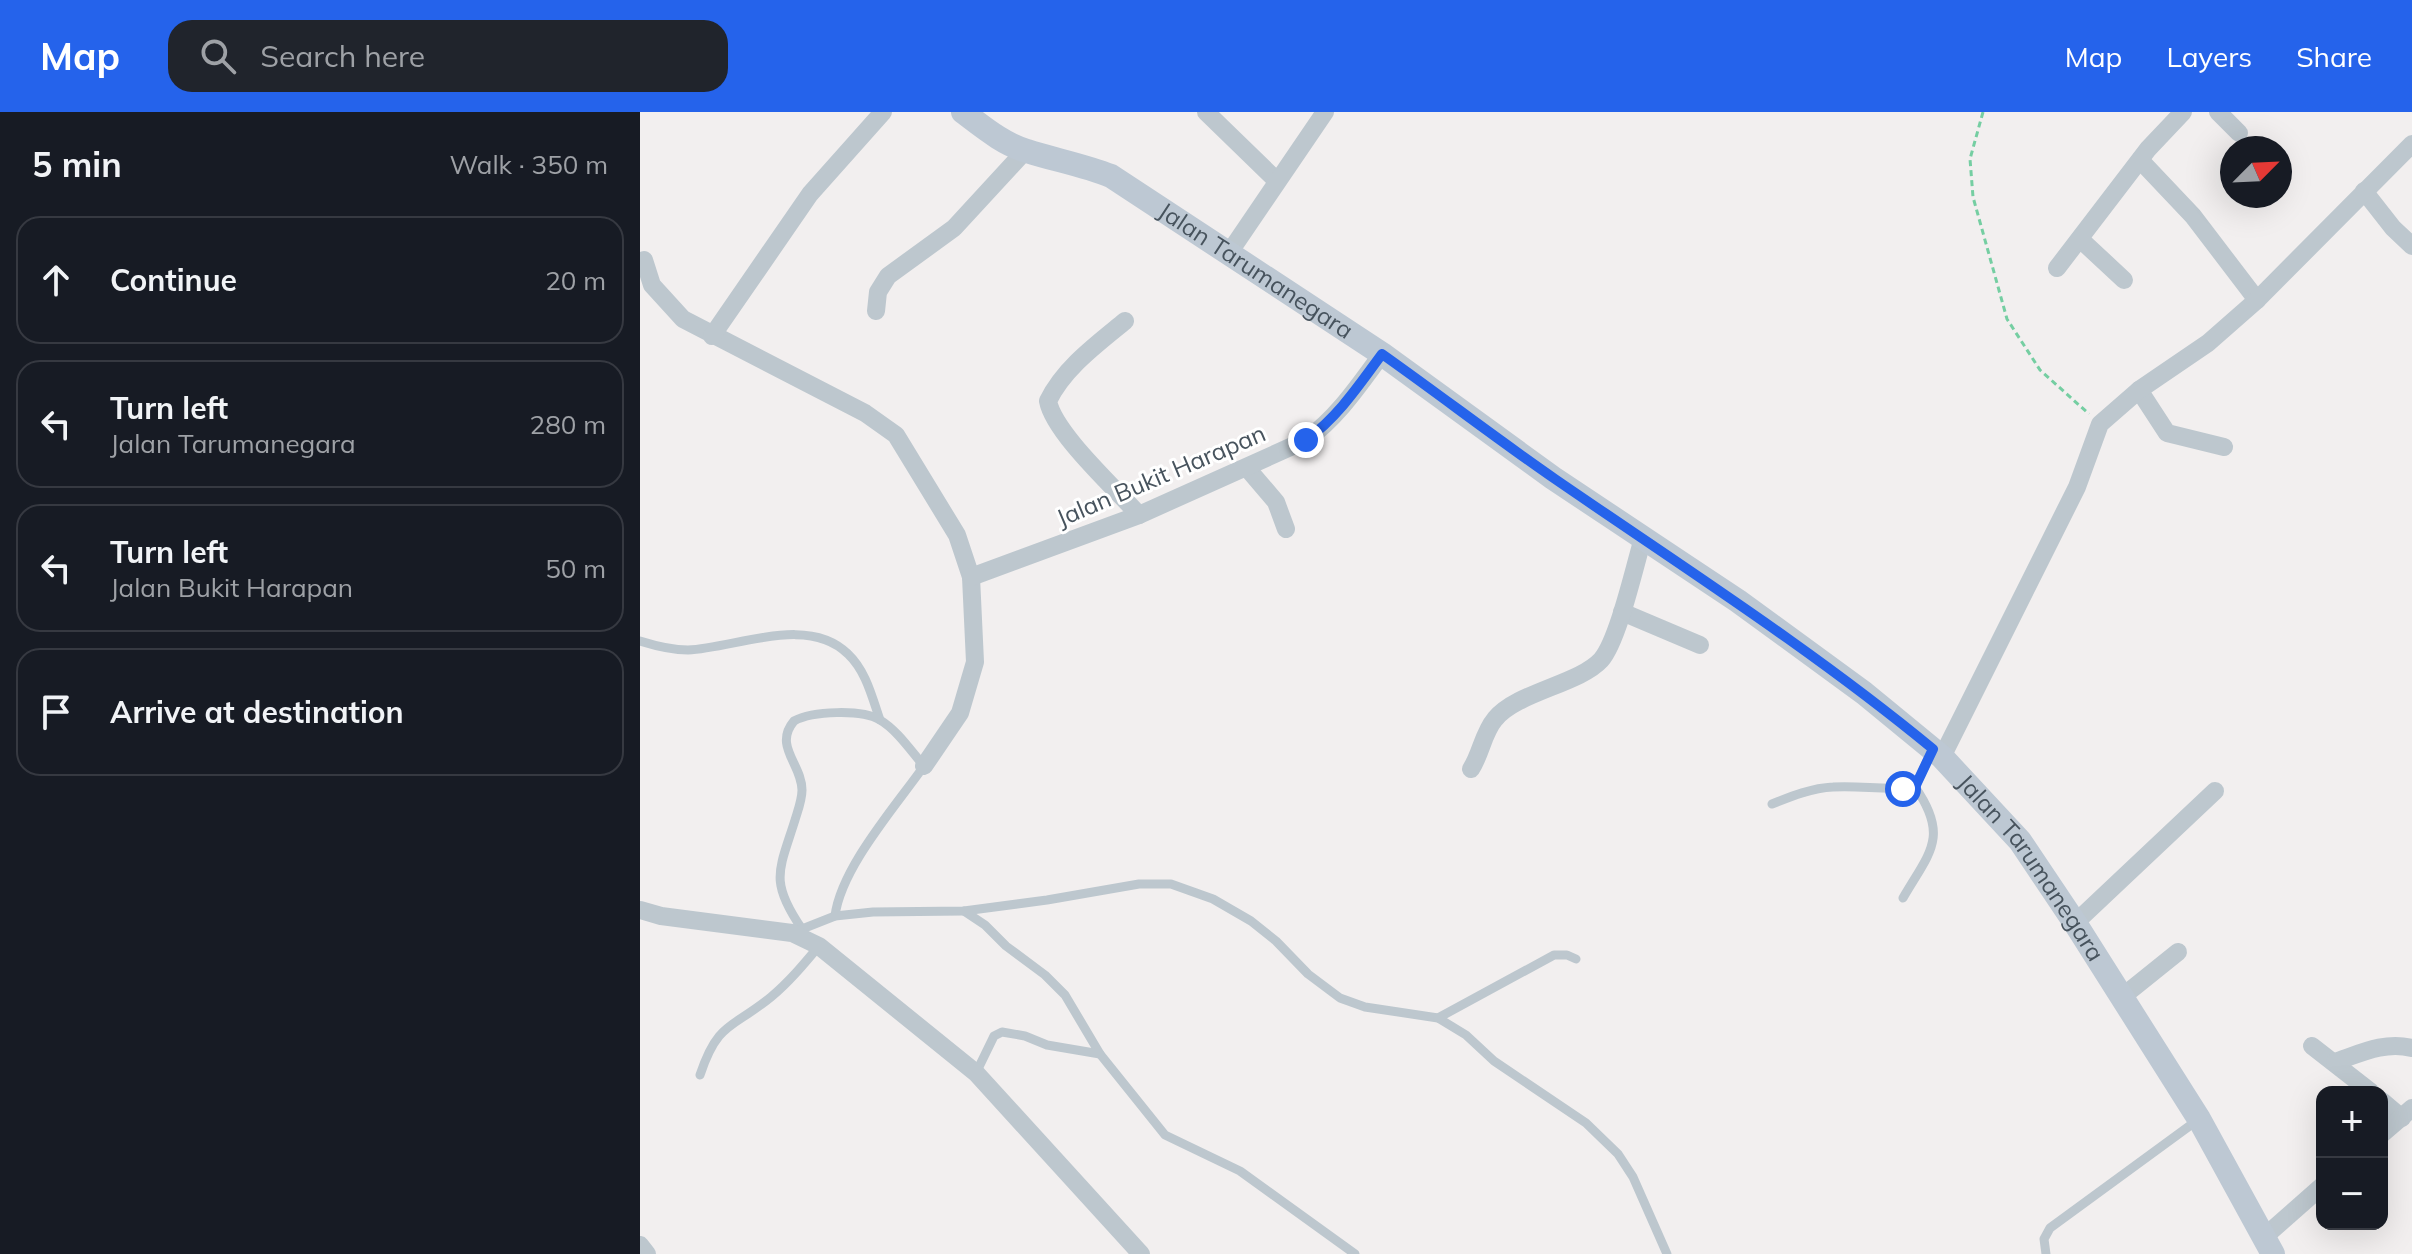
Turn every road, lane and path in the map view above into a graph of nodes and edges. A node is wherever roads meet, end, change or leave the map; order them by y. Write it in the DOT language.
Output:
graph roads {
  1 [pos="883,112"];
  2 [pos="963,112"];
  3 [pos="1206,112"];
  4 [pos="1325,112"];
  5 [pos="1983,112"];
  6 [pos="2183,112"];
  7 [pos="2218,112"];
  8 [pos="2239,133"];
  9 [pos="2412,144"];
  10 [pos="1025,151"];
  11 [pos="2140,160"];
  12 [pos="1277,181"];
  13 [pos="2364,191"];
  14 [pos="2080,239"];
  15 [pos="2412,246"];
  16 [pos="1229,253"];
  17 [pos="644,260"];
  18 [pos="2057,268"];
  19 [pos="2124,280"];
  20 [pos="2257,300"];
  21 [pos="876,311"];
  22 [pos="1125,321"];
  23 [pos="712,336"];
  24 [pos="1382,354"];
  25 [pos="2139,390"];
  26 [pos="2100,424"];
  27 [pos="2224,447"];
  28 [pos="1247,468"];
  29 [pos="1139,515"];
  30 [pos="1286,529"];
  31 [pos="1643,538"];
  32 [pos="971,577"];
  33 [pos="1622,612"];
  34 [pos="640,641"];
  35 [pos="1700,645"];
  36 [pos="880,720"];
  37 [pos="1937,753"];
  38 [pos="924,766"];
  39 [pos="1471,769"];
  40 [pos="1915,787"];
  41 [pos="2215,791"];
  42 [pos="1772,804"];
  43 [pos="1903,898"];
  44 [pos="640,910"];
  45 [pos="964,911"];
  46 [pos="835,916"];
  47 [pos="2075,923"];
  48 [pos="797,931"];
  49 [pos="819,946"];
  50 [pos="2178,952"];
  51 [pos="1576,959"];
  52 [pos="2122,997"];
  53 [pos="1438,1018"];
  54 [pos="2312,1046"];
  55 [pos="2412,1048"];
  56 [pos="1100,1054"];
  57 [pos="2335,1062"];
  58 [pos="976,1073"];
  59 [pos="700,1075"];
  60 [pos="2364,1086"];
  61 [pos="2388,1104"];
  62 [pos="2407,1113"];
  63 [pos="2199,1119"];
  64 [pos="2388,1129"];
  65 [pos="2316,1193"];
  66 [pos="640,1245"];
  67 [pos="2268,1246"];
  68 [pos="647,1254"];
  69 [pos="1141,1254"];
  70 [pos="1355,1254"];
  71 [pos="1667,1254"];
  72 [pos="2046,1254"];
  1 -- 23 [label="street"];
  2 -- 10 [label="street, Jalan Tarumanegara"];
  3 -- 12 [label="street"];
  4 -- 12 [label="street"];
  5 -- 26 [label="path"];
  6 -- 11 [label="street"];
  7 -- 8 [label="street"];
  9 -- 13 [label="street"];
  10 -- 16 [label="street, Jalan Tarumanegara"];
  10 -- 21 [label="street"];
  11 -- 14 [label="street"];
  11 -- 20 [label="street"];
  12 -- 16 [label="street"];
  13 -- 15 [label="street"];
  13 -- 20 [label="street"];
  14 -- 18 [label="street"];
  14 -- 19 [label="street"];
  16 -- 24 [label="street, Jalan Tarumanegara"];
  17 -- 23 [label="street"];
  20 -- 25 [label="street"];
  22 -- 29 [label="street"];
  23 -- 32 [label="street"];
  24 -- 28 [label="street, Jalan Bukit Harapan"];
  24 -- 31 [label="street, Jalan Tarumanegara"];
  25 -- 26 [label="street"];
  25 -- 27 [label="street"];
  26 -- 37 [label="street"];
  28 -- 29 [label="street, Jalan Bukit Harapan"];
  28 -- 30 [label="street"];
  29 -- 32 [label="street, Jalan Bukit Harapan"];
  31 -- 33 [label="street"];
  31 -- 37 [label="street, Jalan Tarumanegara"];
  32 -- 38 [label="street"];
  33 -- 35 [label="street"];
  33 -- 39 [label="street"];
  34 -- 36 [label="lane"];
  36 -- 38 [label="lane"];
  36 -- 48 [label="lane"];
  37 -- 40 [label="lane"];
  37 -- 47 [label="street, Jalan Tarumanegara"];
  38 -- 46 [label="lane"];
  40 -- 42 [label="lane"];
  40 -- 43 [label="lane"];
  41 -- 47 [label="street"];
  44 -- 48 [label="street"];
  45 -- 46 [label="lane"];
  45 -- 53 [label="lane"];
  45 -- 56 [label="lane"];
  46 -- 48 [label="lane"];
  47 -- 52 [label="street, Jalan Tarumanegara"];
  48 -- 49 [label="street"];
  49 -- 58 [label="street"];
  49 -- 59 [label="lane"];
  50 -- 52 [label="street"];
  51 -- 53 [label="lane"];
  52 -- 63 [label="street, Jalan Tarumanegara"];
  53 -- 71 [label="lane"];
  54 -- 57 [label="street"];
  55 -- 57 [label="street"];
  56 -- 58 [label="lane"];
  56 -- 70 [label="lane"];
  57 -- 60 [label="street"];
  58 -- 69 [label="street"];
  61 -- 62 [label="street"];
  62 -- 64 [label="street"];
  63 -- 67 [label="street, Jalan Tarumanegara"];
  63 -- 72 [label="lane"];
  65 -- 67 [label="street"];
  66 -- 68 [label="street"];
}
